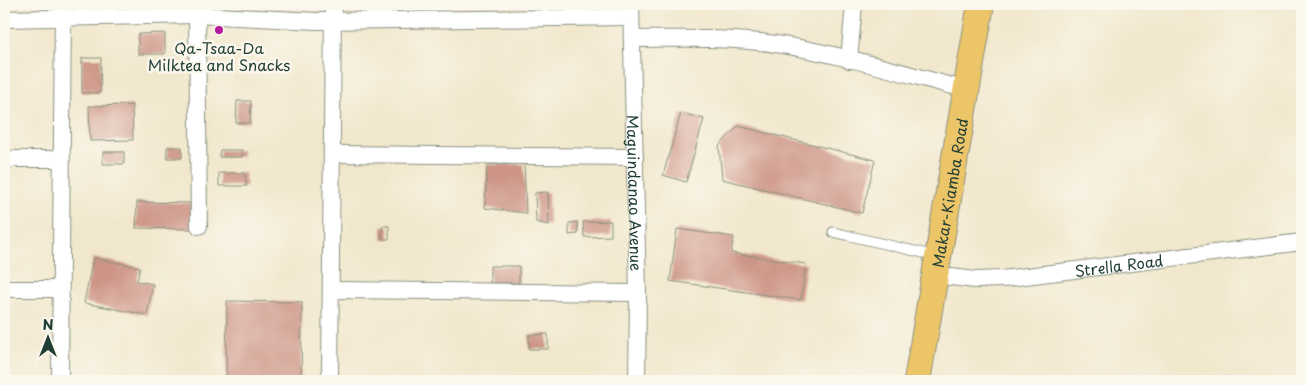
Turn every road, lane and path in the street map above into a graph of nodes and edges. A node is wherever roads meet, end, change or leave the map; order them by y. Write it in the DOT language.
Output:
graph roads {
  1 [pos="333,4"];
  2 [pos="854,4"];
  3 [pos="981,4"];
  4 [pos="197,9"];
  5 [pos="630,10"];
  6 [pos="63,11"];
  7 [pos="4,19"];
  8 [pos="333,21"];
  9 [pos="632,39"];
  10 [pos="849,60"];
  11 [pos="968,90"];
  12 [pos="333,154"];
  13 [pos="635,156"];
  14 [pos="4,158"];
  15 [pos="61,158"];
  16 [pos="199,226"];
  17 [pos="833,232"];
  18 [pos="1302,242"];
  19 [pos="937,266"];
  20 [pos="4,289"];
  21 [pos="60,289"];
  22 [pos="331,290"];
  23 [pos="638,293"];
  24 [pos="60,381"];
  25 [pos="330,381"];
  26 [pos="637,381"];
  27 [pos="917,381"];
  1 -- 8 [label="street"];
  2 -- 10 [label="street"];
  3 -- 11 [label="main road, Makar-Kiamba Road"];
  4 -- 6 [label="street"];
  4 -- 8 [label="street"];
  4 -- 16 [label="street"];
  5 -- 8 [label="street"];
  5 -- 9 [label="street, Maguindanao Avenue"];
  6 -- 7 [label="street"];
  6 -- 15 [label="street"];
  8 -- 12 [label="street"];
  9 -- 10 [label="street"];
  9 -- 13 [label="street, Maguindanao Avenue"];
  10 -- 11 [label="street"];
  11 -- 19 [label="main road, Makar-Kiamba Road"];
  12 -- 13 [label="street"];
  12 -- 22 [label="street"];
  13 -- 23 [label="street, Maguindanao Avenue"];
  14 -- 15 [label="street"];
  15 -- 21 [label="street"];
  17 -- 19 [label="lane"];
  18 -- 19 [label="street, Strella Road"];
  19 -- 27 [label="main road, Makar-Kiamba Road"];
  20 -- 21 [label="street"];
  21 -- 24 [label="street"];
  22 -- 23 [label="street"];
  22 -- 25 [label="street"];
  23 -- 26 [label="street, Maguindanao Avenue"];
}
